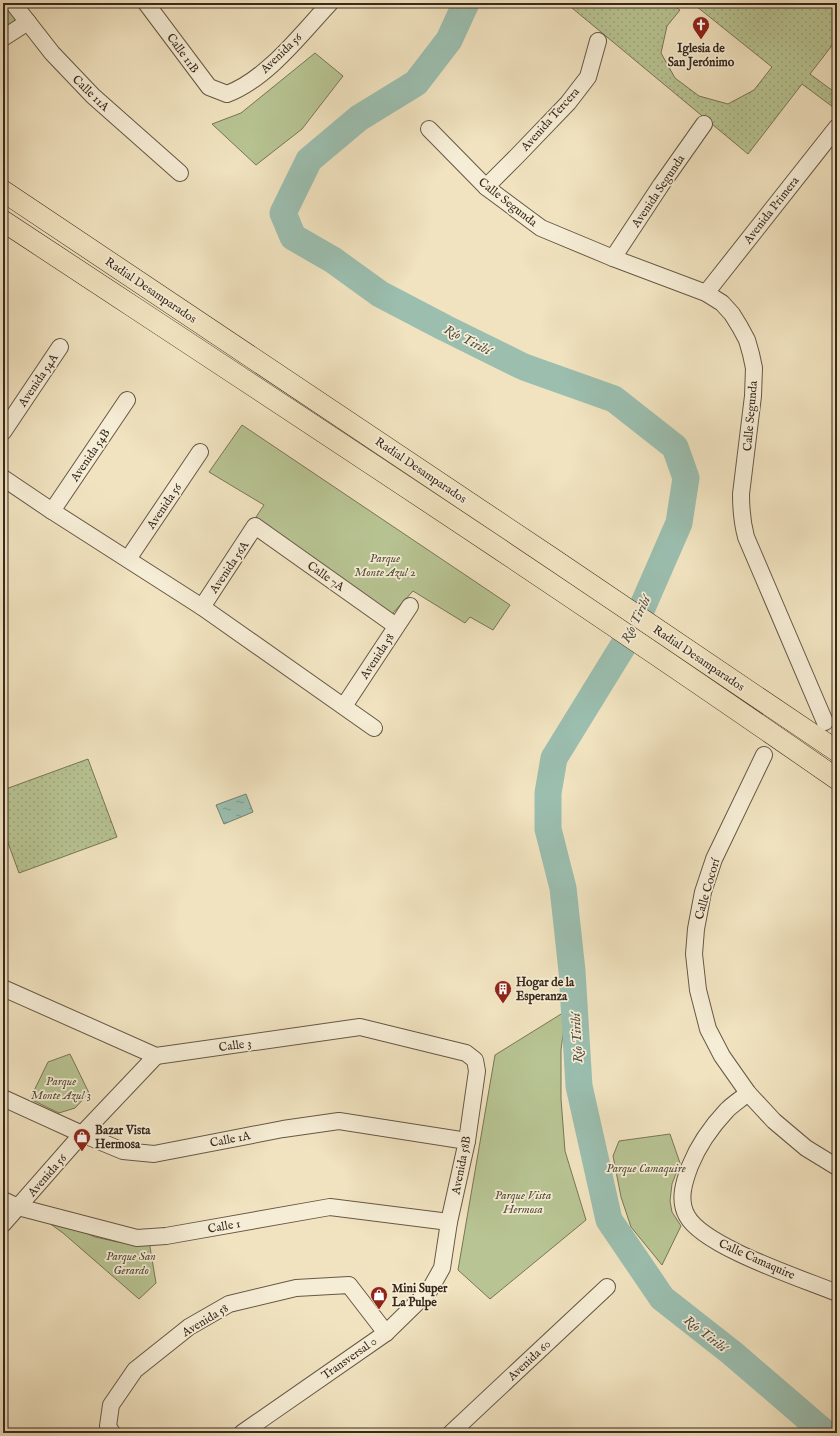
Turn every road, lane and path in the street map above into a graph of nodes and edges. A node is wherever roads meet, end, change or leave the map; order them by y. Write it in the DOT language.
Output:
graph roads {
  1 [pos="13,3"];
  2 [pos="146,3"];
  3 [pos="330,3"];
  4 [pos="28,22"];
  5 [pos="3,38"];
  6 [pos="598,41"];
  7 [pos="227,94"];
  8 [pos="704,124"];
  9 [pos="837,127"];
  10 [pos="429,129"];
  11 [pos="180,173"];
  12 [pos="486,187"];
  13 [pos="3,191"];
  14 [pos="3,221"];
  15 [pos="613,258"];
  16 [pos="706,293"];
  17 [pos="60,347"];
  18 [pos="127,400"];
  19 [pos="3,432"];
  20 [pos="200,452"];
  21 [pos="3,478"];
  22 [pos="52,511"];
  23 [pos="255,526"];
  24 [pos="128,559"];
  25 [pos="410,606"];
  26 [pos="202,607"];
  27 [pos="396,626"];
  28 [pos="344,706"];
  29 [pos="825,722"];
  30 [pos="374,728"];
  31 [pos="837,751"];
  32 [pos="764,755"];
  33 [pos="837,779"];
  34 [pos="3,988"];
  35 [pos="156,1056"];
  36 [pos="475,1060"];
  37 [pos="748,1093"];
  38 [pos="3,1098"];
  39 [pos="82,1134"];
  40 [pos="467,1142"];
  41 [pos="837,1167"];
  42 [pos="3,1200"];
  43 [pos="18,1207"];
  44 [pos="450,1222"];
  45 [pos="3,1224"];
  46 [pos="442,1268"];
  47 [pos="607,1287"];
  48 [pos="837,1293"];
  49 [pos="386,1332"];
  50 [pos="110,1429"];
  51 [pos="242,1433"];
  52 [pos="451,1433"];
  1 -- 4 [label="street, Calle 11A"];
  2 -- 7 [label="street, Calle 11B"];
  3 -- 7 [label="street, Avenida 56"];
  4 -- 5 [label="street"];
  4 -- 11 [label="street, Calle 11A"];
  6 -- 12 [label="street, Avenida Tercera"];
  8 -- 15 [label="street, Avenida Segunda"];
  9 -- 16 [label="street, Avenida Primera"];
  10 -- 12 [label="street, Calle Segunda"];
  12 -- 15 [label="street, Calle Segunda"];
  13 -- 31 [label="main road, Radial Desamparados"];
  14 -- 33 [label="main road, Radial Desamparados"];
  15 -- 16 [label="street, Calle Segunda"];
  16 -- 29 [label="street, Calle Segunda"];
  17 -- 19 [label="street, Avenida 54A"];
  18 -- 22 [label="street, Avenida 54B"];
  20 -- 24 [label="street, Avenida 56"];
  21 -- 22 [label="street"];
  22 -- 24 [label="street"];
  23 -- 26 [label="street, Avenida 56A"];
  23 -- 27 [label="street, Calle 7A"];
  24 -- 26 [label="street"];
  25 -- 27 [label="street, Avenida 58"];
  26 -- 28 [label="street"];
  27 -- 28 [label="street, Avenida 58"];
  28 -- 30 [label="street"];
  32 -- 37 [label="street, Calle Cocorí"];
  34 -- 35 [label="street"];
  35 -- 36 [label="street, Calle 3"];
  35 -- 39 [label="street, Avenida 56"];
  36 -- 40 [label="street, Avenida 58B"];
  37 -- 41 [label="street, Calle Cocorí"];
  37 -- 48 [label="street, Calle Camaquire"];
  38 -- 39 [label="street, Calle 1A"];
  39 -- 40 [label="street, Calle 1A"];
  39 -- 43 [label="street, Avenida 56"];
  40 -- 44 [label="street, Avenida 58B"];
  42 -- 43 [label="street, Calle 1"];
  43 -- 44 [label="street, Calle 1"];
  43 -- 45 [label="street, Avenida 56"];
  44 -- 46 [label="street, Avenida 58B"];
  46 -- 49 [label="street, Transversal 0"];
  47 -- 52 [label="street, Avenida 60"];
  49 -- 50 [label="street, Avenida 58"];
  49 -- 51 [label="street, Transversal 0"];
}
